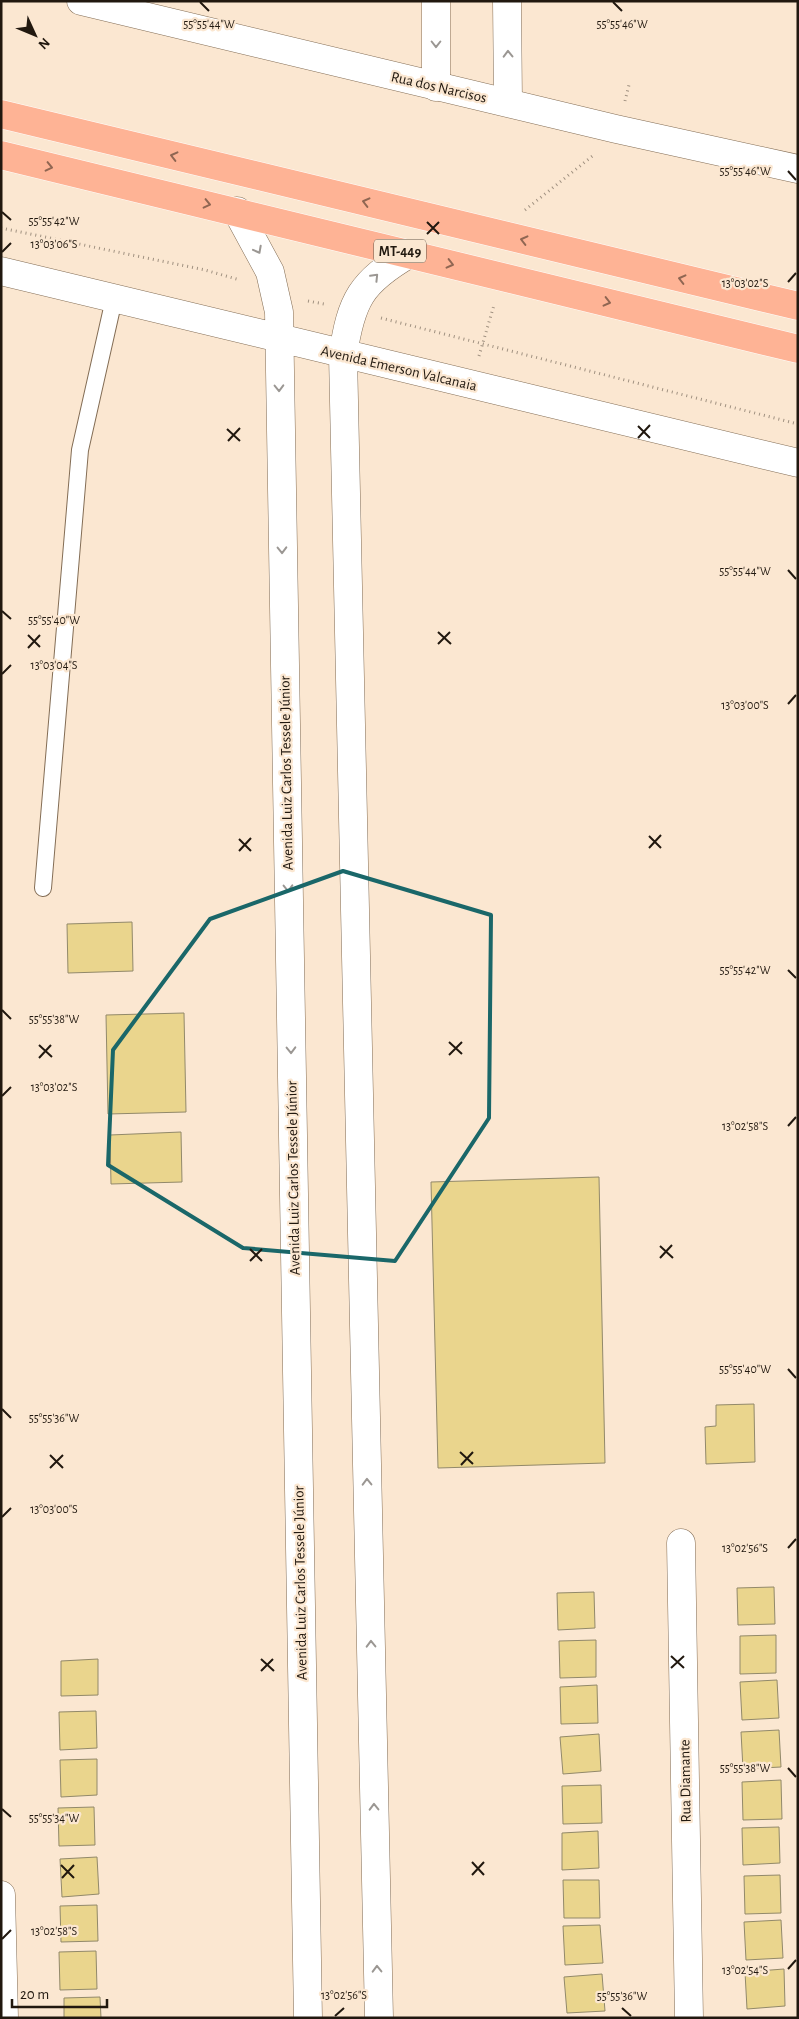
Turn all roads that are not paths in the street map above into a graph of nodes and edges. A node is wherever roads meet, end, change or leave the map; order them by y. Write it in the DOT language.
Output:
graph roads {
  1 [pos="81,1"];
  2 [pos="436,1"];
  3 [pos="508,1"];
  4 [pos="436,87"];
  5 [pos="508,102"];
  6 [pos="1,114"];
  7 [pos="1,155"];
  8 [pos="798,169"];
  9 [pos="237,212"];
  10 [pos="409,254"];
  11 [pos="1,272"];
  12 [pos="114,299"];
  13 [pos="798,306"];
  14 [pos="278,339"];
  15 [pos="798,349"];
  16 [pos="343,355"];
  17 [pos="798,463"];
  18 [pos="43,888"];
  19 [pos="681,1543"];
  20 [pos="1,1895"];
  21 [pos="4,2018"];
  22 [pos="308,2018"];
  23 [pos="378,2018"];
  24 [pos="690,2018"];
  1 -- 4 [label="street, Rua dos Narcisos"];
  2 -- 4 [label="street, one-way"];
  5 -- 3 [label="street, one-way"];
  4 -- 5 [label="street, Rua dos Narcisos"];
  5 -- 8 [label="street, Rua dos Narcisos"];
  13 -- 6 [label="main road, MT-449, one-way"];
  7 -- 9 [label="main road, MT-449, one-way"];
  9 -- 10 [label="main road, MT-449"];
  9 -- 14 [label="street, Avenida Luiz Carlos Tessele Júnior, one-way"];
  10 -- 15 [label="main road, MT-449, one-way"];
  16 -- 10 [label="street, one-way"];
  11 -- 12 [label="street, Avenida Emerson Valcanaia"];
  12 -- 14 [label="street, Avenida Emerson Valcanaia"];
  12 -- 18 [label="lane"];
  14 -- 16 [label="street, Avenida Emerson Valcanaia"];
  14 -- 22 [label="street, Avenida Luiz Carlos Tessele Júnior, one-way"];
  16 -- 17 [label="street, Avenida Emerson Valcanaia"];
  23 -- 16 [label="street, one-way"];
  19 -- 24 [label="street, Rua Diamante"];
  20 -- 21 [label="street"];
}
